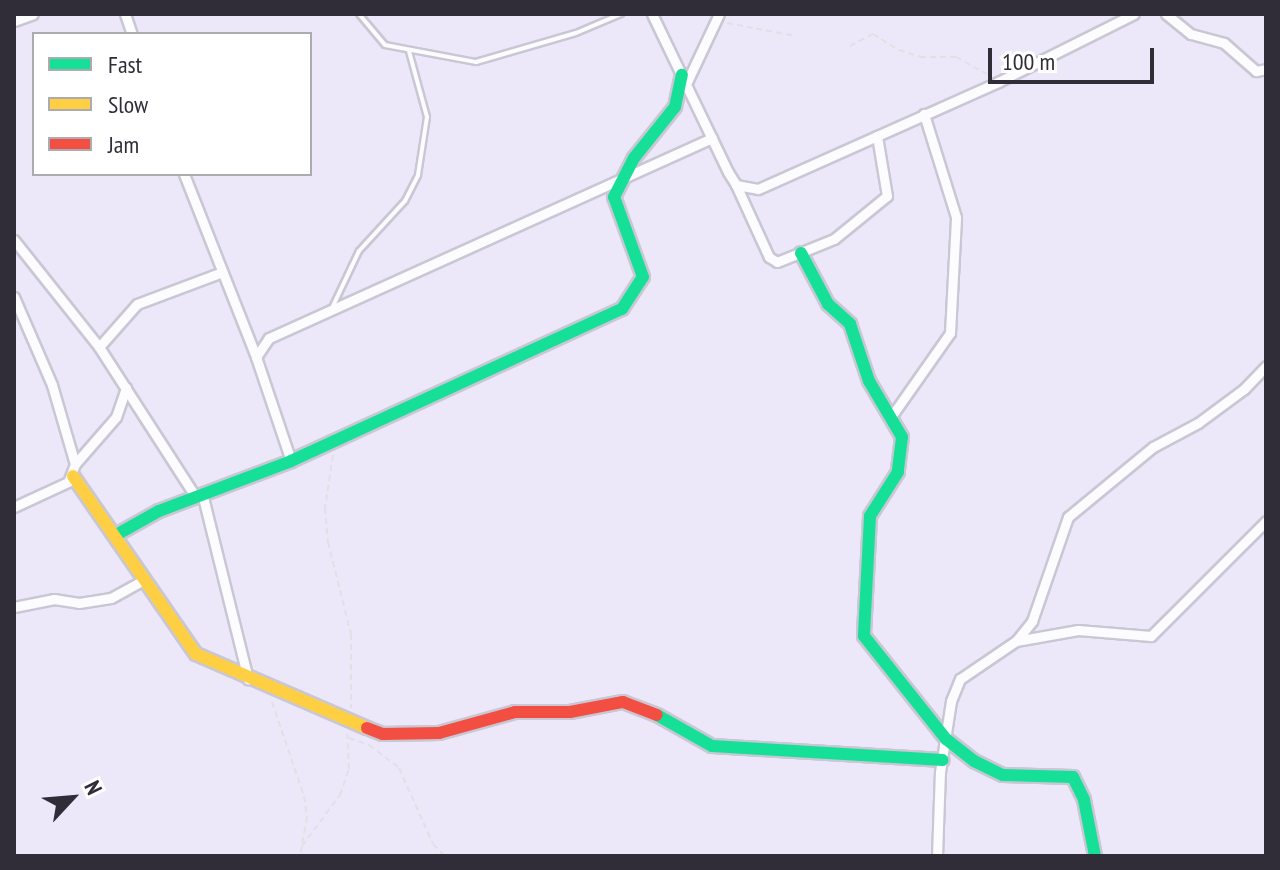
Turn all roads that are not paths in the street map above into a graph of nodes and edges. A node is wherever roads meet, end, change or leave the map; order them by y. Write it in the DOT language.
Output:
graph roads {
  1 [pos="33,14"];
  2 [pos="359,14"];
  3 [pos="621,14"];
  4 [pos="652,14"];
  5 [pos="1134,14"];
  6 [pos="1166,14"];
  7 [pos="718,18"];
  8 [pos="14,21"];
  9 [pos="409,51"];
  10 [pos="1266,69"];
  11 [pos="684,80"];
  12 [pos="924,114"];
  13 [pos="877,136"];
  14 [pos="712,138"];
  15 [pos="185,176"];
  16 [pos="622,180"];
  17 [pos="736,185"];
  18 [pos="14,240"];
  19 [pos="801,253"];
  20 [pos="220,273"];
  21 [pos="14,299"];
  22 [pos="332,308"];
  23 [pos="99,347"];
  24 [pos="256,357"];
  25 [pos="1266,366"];
  26 [pos="126,388"];
  27 [pos="893,414"];
  28 [pos="291,461"];
  29 [pos="74,470"];
  30 [pos="198,495"];
  31 [pos="14,507"];
  32 [pos="1266,521"];
  33 [pos="116,535"];
  34 [pos="145,579"];
  35 [pos="14,607"];
  36 [pos="1016,641"];
  37 [pos="248,679"];
  38 [pos="946,739"];
  39 [pos="943,760"];
  40 [pos="937,856"];
  41 [pos="1095,856"];
  1 -- 8 [label="street"];
  2 -- 9 [label="lane"];
  3 -- 9 [label="lane"];
  4 -- 11 [label="street"];
  5 -- 12 [label="street"];
  6 -- 10 [label="street"];
  7 -- 11 [label="street"];
  9 -- 22 [label="lane"];
  11 -- 14 [label="street"];
  11 -- 16 [label="street"];
  12 -- 13 [label="street"];
  12 -- 27 [label="street"];
  13 -- 17 [label="street"];
  13 -- 19 [label="street"];
  14 -- 16 [label="street"];
  14 -- 17 [label="street"];
  15 -- 20 [label="street"];
  16 -- 22 [label="street"];
  16 -- 28 [label="street"];
  17 -- 19 [label="street"];
  18 -- 23 [label="street"];
  19 -- 27 [label="street"];
  20 -- 23 [label="street"];
  20 -- 24 [label="street"];
  21 -- 29 [label="street"];
  22 -- 24 [label="street"];
  23 -- 26 [label="street"];
  24 -- 28 [label="street"];
  25 -- 36 [label="street"];
  26 -- 29 [label="street"];
  26 -- 30 [label="street"];
  27 -- 38 [label="street"];
  28 -- 30 [label="street"];
  29 -- 31 [label="street"];
  29 -- 33 [label="street"];
  30 -- 33 [label="street"];
  30 -- 37 [label="street"];
  32 -- 36 [label="street"];
  33 -- 34 [label="street"];
  34 -- 35 [label="street"];
  34 -- 37 [label="street"];
  36 -- 38 [label="street"];
  37 -- 39 [label="street"];
  38 -- 39 [label="street"];
  38 -- 41 [label="street"];
  39 -- 40 [label="street"];
}
